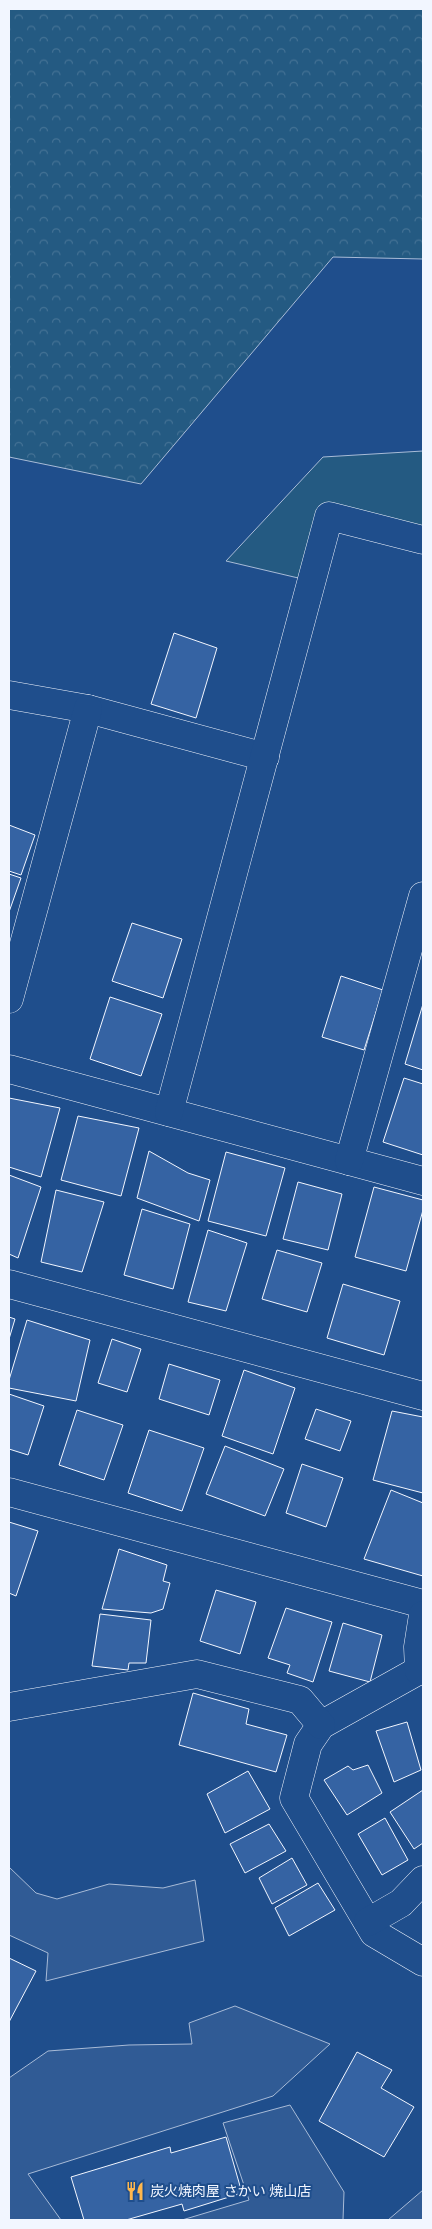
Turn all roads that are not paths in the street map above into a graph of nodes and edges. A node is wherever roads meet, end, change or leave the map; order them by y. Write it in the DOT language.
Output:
graph roads {
  1 [pos="423,540"];
  2 [pos="9,695"];
  3 [pos="88,709"];
  4 [pos="265,757"];
  5 [pos="423,896"];
  6 [pos="9,999"];
  7 [pos="9,1069"];
  8 [pos="169,1112"];
  9 [pos="349,1161"];
  10 [pos="423,1181"];
  11 [pos="9,1284"];
  12 [pos="423,1396"];
  13 [pos="9,1492"];
  14 [pos="423,1604"];
  15 [pos="423,1615"];
  16 [pos="421,1670"];
  17 [pos="9,1707"];
  18 [pos="321,1725"];
  19 [pos="423,1880"];
  20 [pos="368,1922"];
  21 [pos="423,1962"];
  1 -- 4 [label="street"];
  2 -- 3 [label="street"];
  3 -- 4 [label="street"];
  3 -- 6 [label="street"];
  4 -- 8 [label="street"];
  5 -- 9 [label="street"];
  7 -- 8 [label="street"];
  8 -- 9 [label="street"];
  9 -- 10 [label="street"];
  11 -- 12 [label="street"];
  13 -- 14 [label="street"];
  15 -- 16 [label="street"];
  16 -- 18 [label="street"];
  17 -- 18 [label="street"];
  18 -- 20 [label="street"];
  19 -- 20 [label="street"];
  20 -- 21 [label="street"];
}
